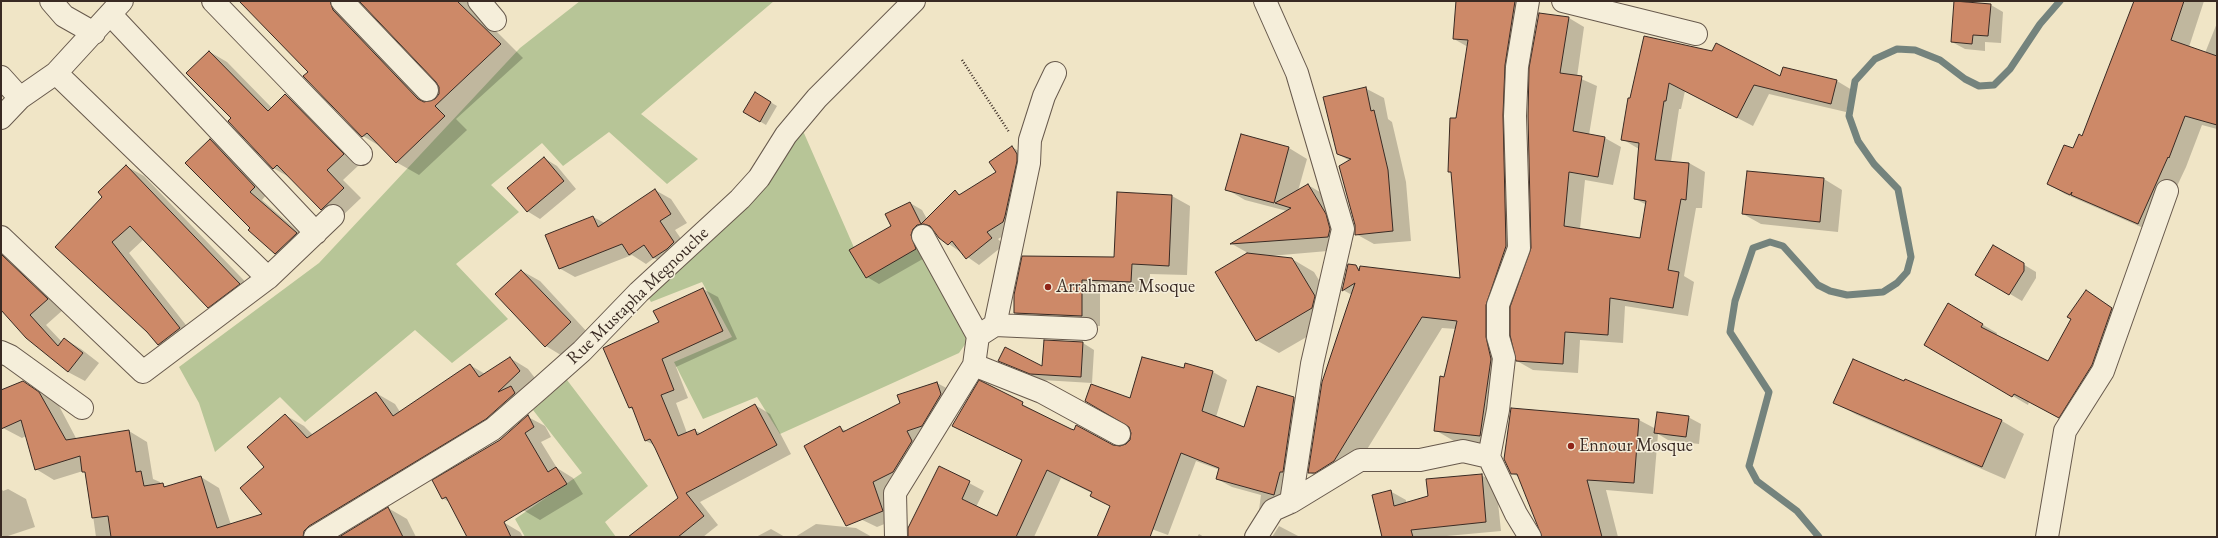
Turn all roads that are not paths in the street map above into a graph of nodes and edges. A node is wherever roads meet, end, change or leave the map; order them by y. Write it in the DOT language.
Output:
graph roads {
  1 [pos="50,1"];
  2 [pos="213,1"];
  3 [pos="342,1"];
  4 [pos="479,1"];
  5 [pos="914,1"];
  6 [pos="1265,1"];
  7 [pos="1528,1"];
  8 [pos="1563,1"];
  9 [pos="116,7"];
  10 [pos="495,20"];
  11 [pos="94,33"];
  12 [pos="1696,34"];
  13 [pos="56,73"];
  14 [pos="1055,73"];
  15 [pos="1,77"];
  16 [pos="427,90"];
  17 [pos="20,98"];
  18 [pos="1,118"];
  19 [pos="361,154"];
  20 [pos="2167,191"];
  21 [pos="333,216"];
  22 [pos="316,233"];
  23 [pos="923,236"];
  24 [pos="1,237"];
  25 [pos="268,278"];
  26 [pos="1086,329"];
  27 [pos="986,330"];
  28 [pos="1,352"];
  29 [pos="974,365"];
  30 [pos="82,408"];
  31 [pos="1119,434"];
  32 [pos="1489,457"];
  33 [pos="1291,502"];
  34 [pos="315,537"];
  35 [pos="896,537"];
  36 [pos="1256,537"];
  37 [pos="1530,537"];
  38 [pos="2047,537"];
  1 -- 11 [label="street"];
  2 -- 19 [label="street"];
  3 -- 16 [label="street"];
  4 -- 10 [label="street"];
  5 -- 34 [label="street, Rue Mustapha Megnouche"];
  6 -- 33 [label="street"];
  7 -- 32 [label="street"];
  8 -- 12 [label="street"];
  9 -- 11 [label="street"];
  9 -- 22 [label="street"];
  11 -- 13 [label="street"];
  13 -- 17 [label="street"];
  13 -- 25 [label="street"];
  14 -- 27 [label="street"];
  15 -- 17 [label="street"];
  17 -- 18 [label="street"];
  20 -- 38 [label="street"];
  21 -- 22 [label="street"];
  22 -- 25 [label="street"];
  23 -- 27 [label="street"];
  24 -- 25 [label="street"];
  26 -- 27 [label="street"];
  27 -- 29 [label="street"];
  28 -- 30 [label="street"];
  29 -- 31 [label="street"];
  29 -- 35 [label="street"];
  32 -- 33 [label="street"];
  32 -- 37 [label="street"];
  33 -- 36 [label="street"];
}
